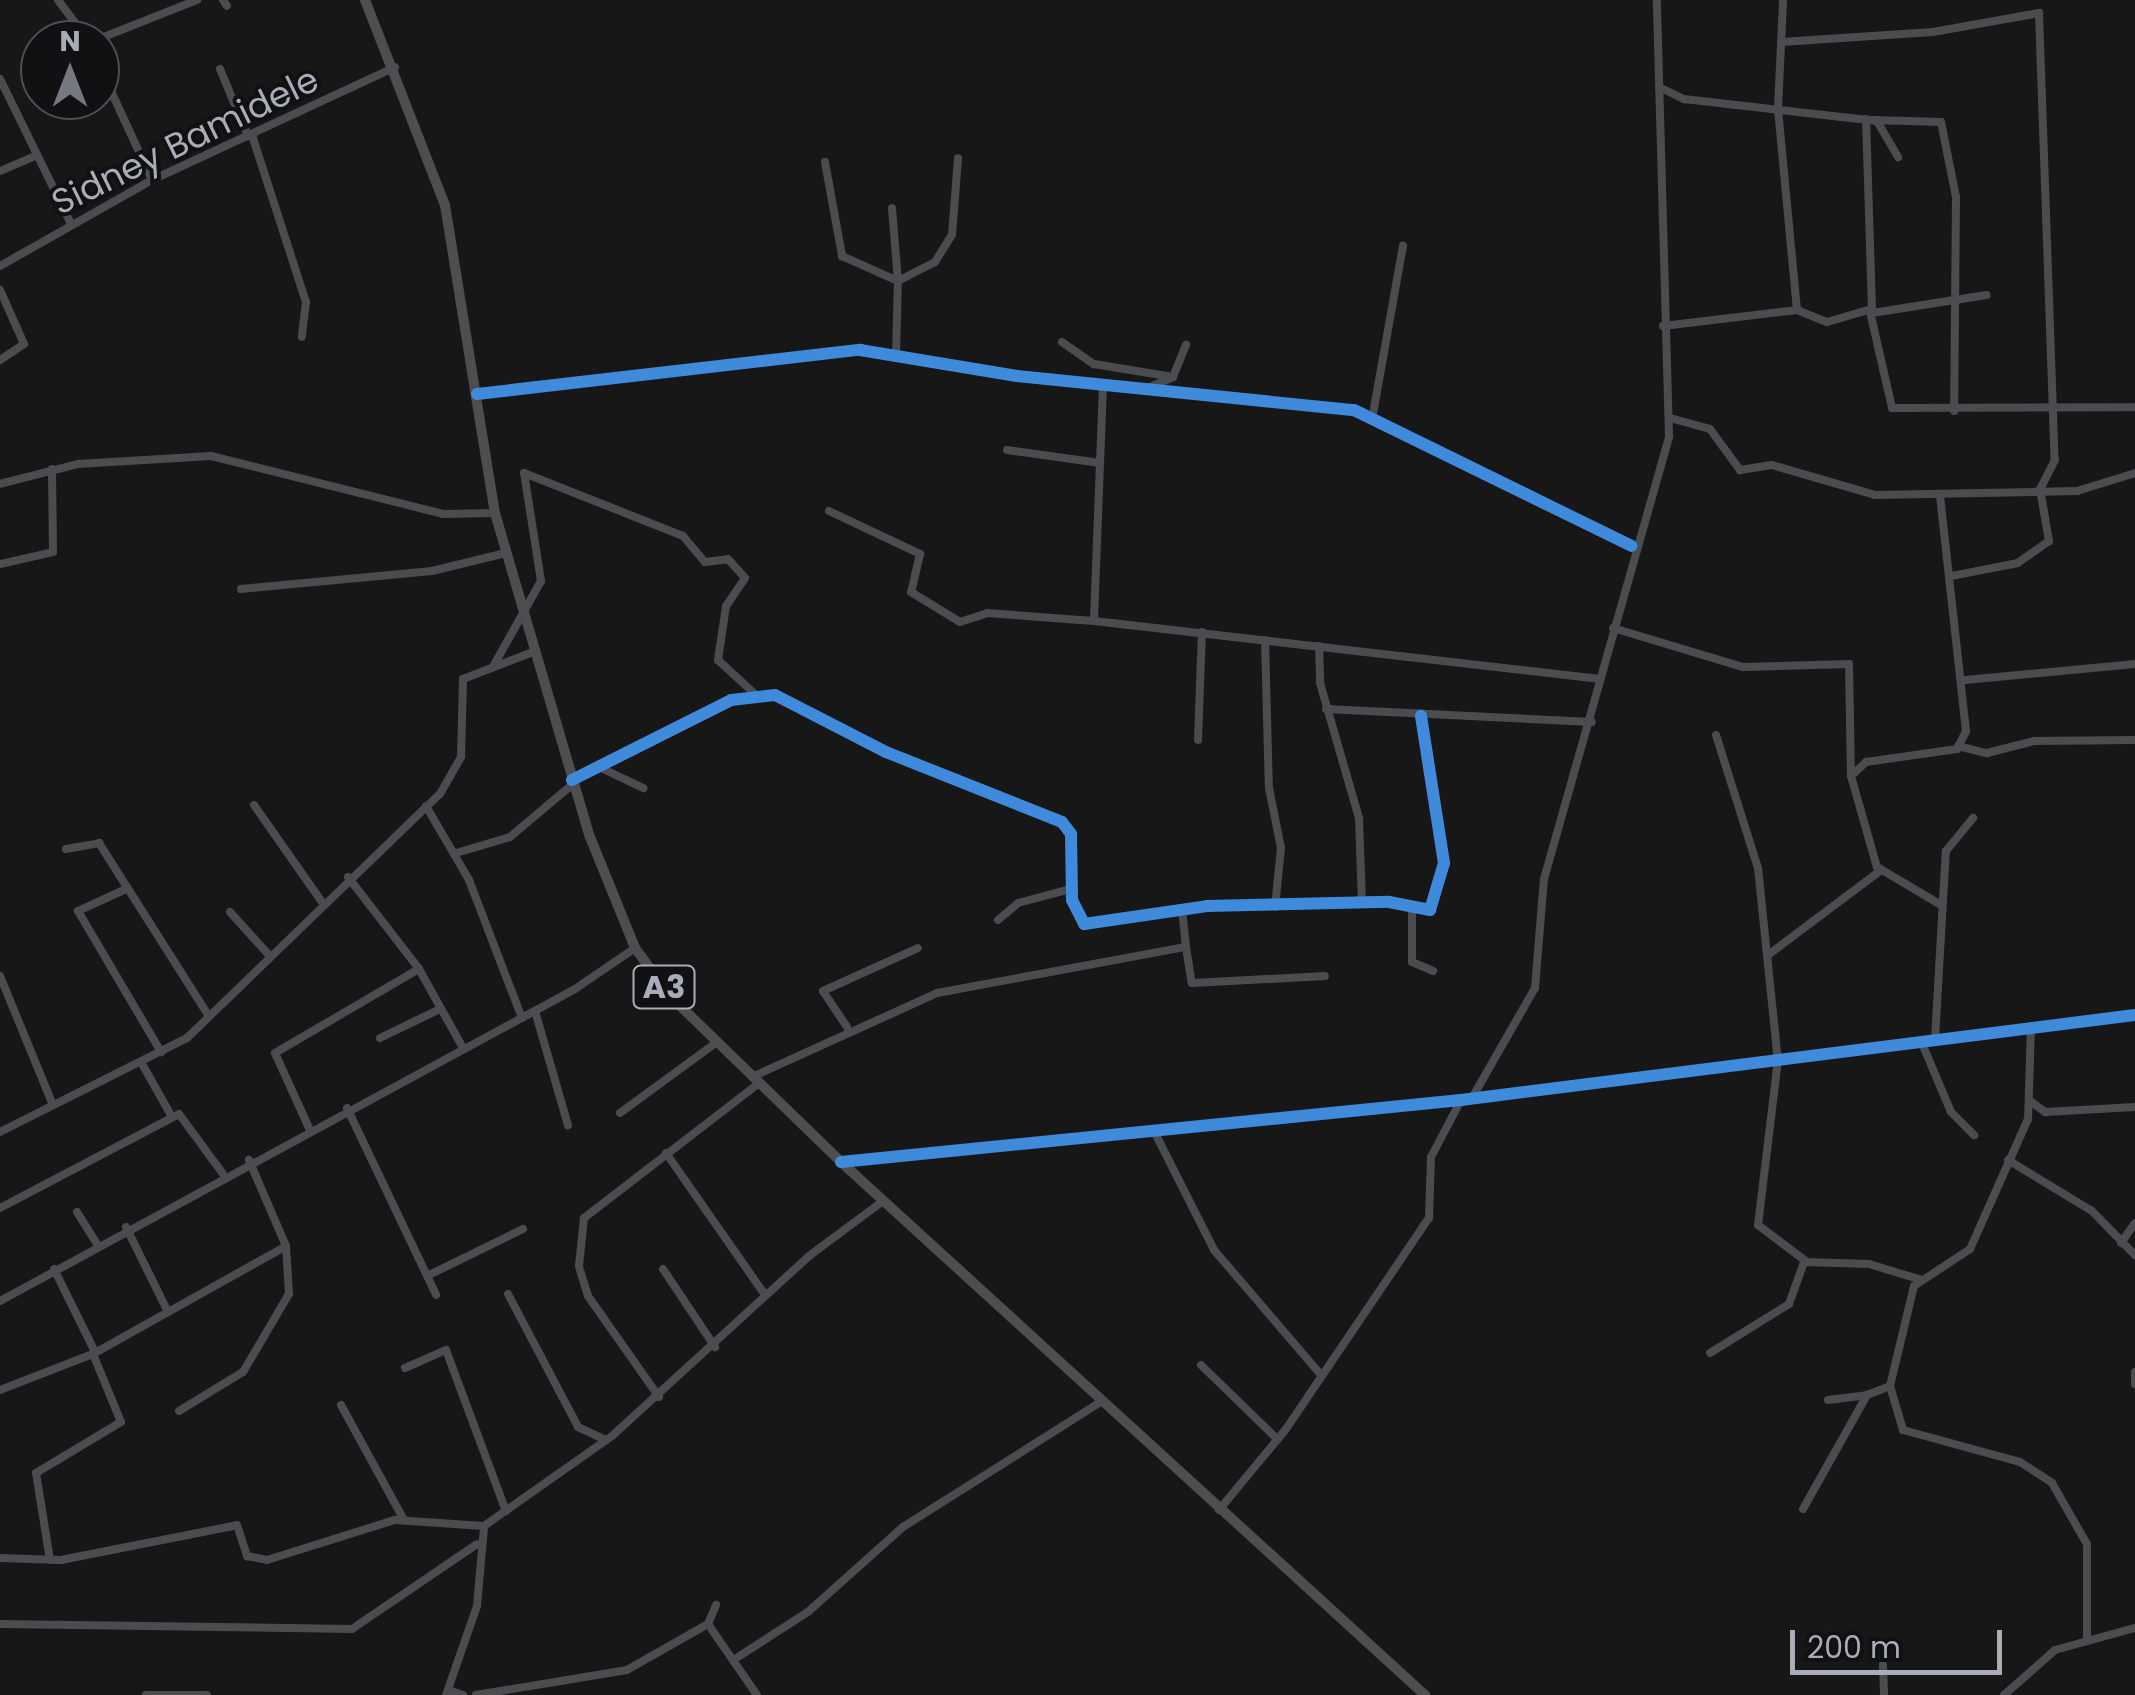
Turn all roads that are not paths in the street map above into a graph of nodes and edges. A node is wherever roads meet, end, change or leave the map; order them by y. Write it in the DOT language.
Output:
graph roads {
  1 [pos="197,0"];
  2 [pos="364,0"];
  3 [pos="1657,0"];
  4 [pos="1783,0"];
  5 [pos="120,30"];
  6 [pos="1781,42"];
  7 [pos="395,67"];
  8 [pos="220,69"];
  9 [pos="0,80"];
  10 [pos="1659,87"];
  11 [pos="1669,94"];
  12 [pos="1660,101"];
  13 [pos="1778,108"];
  14 [pos="120,110"];
  15 [pos="1869,120"];
  16 [pos="250,136"];
  17 [pos="35,156"];
  18 [pos="1898,157"];
  19 [pos="958,158"];
  20 [pos="825,162"];
  21 [pos="0,171"];
  22 [pos="152,180"];
  23 [pos="892,208"];
  24 [pos="71,224"];
  25 [pos="1403,246"];
  26 [pos="0,266"];
  27 [pos="898,281"];
  28 [pos="0,290"];
  29 [pos="1986,295"];
  30 [pos="1952,299"];
  31 [pos="1797,310"];
  32 [pos="1872,312"];
  33 [pos="1663,326"];
  34 [pos="302,338"];
  35 [pos="1062,342"];
  36 [pos="1186,344"];
  37 [pos="896,356"];
  38 [pos="0,360"];
  39 [pos="1174,377"];
  40 [pos="1103,385"];
  41 [pos="1146,389"];
  42 [pos="477,394"];
  43 [pos="2135,407"];
  44 [pos="2053,410"];
  45 [pos="1954,411"];
  46 [pos="1372,414"];
  47 [pos="1670,418"];
  48 [pos="1006,450"];
  49 [pos="1100,463"];
  50 [pos="52,468"];
  51 [pos="2135,474"];
  52 [pos="0,484"];
  53 [pos="2040,489"];
  54 [pos="1940,494"];
  55 [pos="829,512"];
  56 [pos="495,513"];
  57 [pos="1632,546"];
  58 [pos="506,552"];
  59 [pos="0,564"];
  60 [pos="1952,576"];
  61 [pos="241,589"];
  62 [pos="524,620"];
  63 [pos="1094,620"];
  64 [pos="1613,628"];
  65 [pos="1202,632"];
  66 [pos="1265,640"];
  67 [pos="1320,646"];
  68 [pos="533,652"];
  69 [pos="2135,664"];
  70 [pos="494,665"];
  71 [pos="1601,679"];
  72 [pos="1965,680"];
  73 [pos="755,694"];
  74 [pos="1326,709"];
  75 [pos="1421,716"];
  76 [pos="1592,722"];
  77 [pos="1716,735"];
  78 [pos="1198,740"];
  79 [pos="2135,740"];
  80 [pos="1958,746"];
  81 [pos="601,768"];
  82 [pos="1851,776"];
  83 [pos="573,782"];
  84 [pos="643,788"];
  85 [pos="254,805"];
  86 [pos="426,806"];
  87 [pos="1972,818"];
  88 [pos="66,849"];
  89 [pos="456,853"];
  90 [pos="1880,871"];
  91 [pos="348,877"];
  92 [pos="1071,889"];
  93 [pos="126,890"];
  94 [pos="322,902"];
  95 [pos="1362,903"];
  96 [pos="1941,905"];
  97 [pos="1275,907"];
  98 [pos="1182,908"];
  99 [pos="1417,911"];
  100 [pos="230,912"];
  101 [pos="998,920"];
  102 [pos="1186,947"];
  103 [pos="635,948"];
  104 [pos="918,948"];
  105 [pos="268,954"];
  106 [pos="1768,955"];
  107 [pos="419,969"];
  108 [pos="1432,971"];
  109 [pos="0,976"];
  110 [pos="1325,976"];
  111 [pos="440,1009"];
  112 [pos="535,1011"];
  113 [pos="2135,1015"];
  114 [pos="208,1016"];
  115 [pos="522,1018"];
  116 [pos="2031,1026"];
  117 [pos="846,1028"];
  118 [pos="380,1038"];
  119 [pos="1935,1039"];
  120 [pos="1921,1040"];
  121 [pos="717,1042"];
  122 [pos="463,1048"];
  123 [pos="161,1052"];
  124 [pos="1778,1060"];
  125 [pos="141,1062"];
  126 [pos="756,1080"];
  127 [pos="1472,1098"];
  128 [pos="1461,1100"];
  129 [pos="2030,1101"];
  130 [pos="53,1105"];
  131 [pos="2135,1107"];
  132 [pos="347,1108"];
  133 [pos="620,1113"];
  134 [pos="172,1117"];
  135 [pos="568,1125"];
  136 [pos="309,1128"];
  137 [pos="1152,1129"];
  138 [pos="0,1132"];
  139 [pos="1974,1135"];
  140 [pos="666,1153"];
  141 [pos="250,1160"];
  142 [pos="2008,1160"];
  143 [pos="840,1162"];
  144 [pos="223,1174"];
  145 [pos="884,1201"];
  146 [pos="0,1208"];
  147 [pos="77,1212"];
  148 [pos="2135,1223"];
  149 [pos="126,1227"];
  150 [pos="523,1229"];
  151 [pos="2122,1243"];
  152 [pos="97,1244"];
  153 [pos="286,1246"];
  154 [pos="2135,1255"];
  155 [pos="1807,1262"];
  156 [pos="54,1269"];
  157 [pos="663,1269"];
  158 [pos="427,1276"];
  159 [pos="1922,1280"];
  160 [pos="508,1294"];
  161 [pos="764,1295"];
  162 [pos="436,1296"];
  163 [pos="0,1301"];
  164 [pos="168,1312"];
  165 [pos="715,1346"];
  166 [pos="94,1353"];
  167 [pos="1710,1353"];
  168 [pos="1200,1366"];
  169 [pos="405,1368"];
  170 [pos="2135,1372"];
  171 [pos="1320,1375"];
  172 [pos="2135,1384"];
  173 [pos="1890,1386"];
  174 [pos="0,1390"];
  175 [pos="1867,1395"];
  176 [pos="658,1397"];
  177 [pos="1828,1400"];
  178 [pos="1100,1402"];
  179 [pos="341,1406"];
  180 [pos="179,1411"];
  181 [pos="606,1440"];
  182 [pos="1278,1440"];
  183 [pos="1804,1509"];
  184 [pos="1219,1510"];
  185 [pos="506,1512"];
  186 [pos="404,1520"];
  187 [pos="484,1526"];
  188 [pos="477,1544"];
  189 [pos="0,1558"];
  190 [pos="50,1560"];
  191 [pos="716,1604"];
  192 [pos="0,1624"];
  193 [pos="708,1624"];
  194 [pos="2135,1628"];
  195 [pos="2087,1638"];
  196 [pos="738,1657"];
  197 [pos="1883,1666"];
  198 [pos="447,1692"];
  199 [pos="146,1695"];
  200 [pos="206,1695"];
  201 [pos="463,1695"];
  202 [pos="476,1695"];
  203 [pos="757,1695"];
  204 [pos="1424,1695"];
  205 [pos="1884,1695"];
  206 [pos="2004,1695"];
  1 -- 5 [label="street"];
  2 -- 7 [label="highway, A3"];
  3 -- 10 [label="street"];
  4 -- 6 [label="street"];
  6 -- 13 [label="street"];
  6 -- 44 [label="street"];
  7 -- 16 [label="street, Sidney Bamidele"];
  7 -- 42 [label="highway, A3"];
  8 -- 16 [label="street"];
  9 -- 17 [label="street"];
  10 -- 11 [label="street"];
  10 -- 12 [label="street"];
  11 -- 12 [label="street"];
  11 -- 13 [label="street"];
  12 -- 33 [label="street"];
  13 -- 15 [label="street"];
  13 -- 31 [label="street"];
  14 -- 22 [label="street"];
  15 -- 18 [label="street"];
  15 -- 30 [label="street"];
  15 -- 32 [label="street"];
  16 -- 22 [label="street, Sidney Bamidele"];
  16 -- 34 [label="street"];
  17 -- 21 [label="street"];
  17 -- 24 [label="street"];
  19 -- 27 [label="street"];
  20 -- 27 [label="street"];
  22 -- 24 [label="street, Sidney Bamidele"];
  23 -- 27 [label="street"];
  24 -- 26 [label="street, Sidney Bamidele"];
  25 -- 46 [label="street"];
  27 -- 37 [label="street"];
  28 -- 38 [label="street"];
  29 -- 30 [label="street"];
  30 -- 32 [label="street"];
  30 -- 45 [label="street"];
  31 -- 32 [label="street"];
  31 -- 33 [label="street"];
  32 -- 45 [label="street"];
  33 -- 47 [label="street"];
  35 -- 39 [label="street"];
  36 -- 39 [label="street"];
  37 -- 40 [label="street"];
  37 -- 42 [label="street"];
  39 -- 41 [label="street"];
  40 -- 41 [label="street"];
  40 -- 49 [label="street"];
  41 -- 46 [label="street"];
  42 -- 56 [label="highway, A3"];
  43 -- 44 [label="street"];
  44 -- 45 [label="street"];
  44 -- 53 [label="street"];
  46 -- 57 [label="street"];
  47 -- 54 [label="street"];
  47 -- 57 [label="street"];
  48 -- 49 [label="street"];
  49 -- 63 [label="street"];
  50 -- 52 [label="street"];
  50 -- 56 [label="street"];
  50 -- 59 [label="street"];
  51 -- 53 [label="street"];
  53 -- 54 [label="street"];
  53 -- 60 [label="street"];
  54 -- 60 [label="street"];
  55 -- 63 [label="street"];
  56 -- 58 [label="highway, A3"];
  57 -- 64 [label="street"];
  58 -- 61 [label="street"];
  58 -- 62 [label="highway, A3"];
  60 -- 72 [label="street"];
  62 -- 68 [label="highway, A3"];
  62 -- 70 [label="street"];
  62 -- 73 [label="street"];
  63 -- 65 [label="street"];
  64 -- 71 [label="street"];
  64 -- 82 [label="street"];
  65 -- 66 [label="street"];
  65 -- 78 [label="street"];
  66 -- 67 [label="street"];
  66 -- 97 [label="street"];
  67 -- 71 [label="street"];
  67 -- 74 [label="street"];
  68 -- 70 [label="street"];
  68 -- 83 [label="highway, A3"];
  69 -- 72 [label="street"];
  70 -- 86 [label="street"];
  71 -- 76 [label="street"];
  72 -- 80 [label="street"];
  73 -- 81 [label="street"];
  73 -- 92 [label="street"];
  74 -- 75 [label="street"];
  74 -- 95 [label="street"];
  75 -- 76 [label="street"];
  75 -- 99 [label="street"];
  76 -- 127 [label="street"];
  77 -- 106 [label="street"];
  79 -- 80 [label="street"];
  80 -- 82 [label="street"];
  81 -- 83 [label="street"];
  81 -- 84 [label="street"];
  82 -- 90 [label="street"];
  83 -- 89 [label="street"];
  83 -- 103 [label="highway, A3"];
  85 -- 94 [label="street"];
  86 -- 89 [label="street"];
  86 -- 91 [label="street"];
  87 -- 96 [label="street"];
  88 -- 93 [label="street"];
  89 -- 115 [label="street"];
  90 -- 96 [label="street"];
  90 -- 106 [label="street"];
  91 -- 94 [label="street"];
  91 -- 107 [label="street"];
  92 -- 98 [label="street"];
  92 -- 101 [label="street"];
  93 -- 114 [label="street"];
  93 -- 123 [label="street"];
  94 -- 105 [label="street"];
  95 -- 97 [label="street"];
  95 -- 99 [label="street"];
  96 -- 119 [label="street"];
  97 -- 98 [label="street"];
  98 -- 102 [label="street"];
  99 -- 108 [label="street"];
  100 -- 105 [label="street"];
  102 -- 110 [label="street"];
  102 -- 117 [label="street"];
  103 -- 112 [label="street"];
  103 -- 121 [label="highway, A3"];
  104 -- 117 [label="street"];
  105 -- 114 [label="street"];
  106 -- 124 [label="street"];
  107 -- 111 [label="street"];
  107 -- 136 [label="street"];
  109 -- 130 [label="street"];
  111 -- 118 [label="street"];
  111 -- 122 [label="street"];
  112 -- 115 [label="street"];
  112 -- 135 [label="street"];
  113 -- 116 [label="street"];
  114 -- 123 [label="street"];
  115 -- 122 [label="street"];
  116 -- 119 [label="street"];
  116 -- 129 [label="street"];
  117 -- 126 [label="street"];
  119 -- 120 [label="street"];
  120 -- 124 [label="street"];
  120 -- 139 [label="street"];
  121 -- 126 [label="highway, A3"];
  121 -- 133 [label="street"];
  122 -- 132 [label="street"];
  123 -- 125 [label="street"];
  124 -- 127 [label="street"];
  124 -- 155 [label="street"];
  125 -- 130 [label="street"];
  125 -- 134 [label="street"];
  126 -- 140 [label="street"];
  126 -- 143 [label="highway, A3"];
  127 -- 128 [label="street"];
  128 -- 137 [label="street"];
  128 -- 171 [label="street"];
  129 -- 131 [label="street"];
  129 -- 142 [label="street"];
  130 -- 138 [label="street"];
  132 -- 136 [label="street"];
  132 -- 158 [label="street"];
  134 -- 144 [label="street"];
  134 -- 146 [label="street"];
  136 -- 141 [label="street"];
  137 -- 143 [label="street"];
  137 -- 171 [label="street"];
  140 -- 161 [label="street"];
  140 -- 176 [label="street"];
  141 -- 144 [label="street"];
  141 -- 153 [label="street"];
  142 -- 151 [label="street"];
  142 -- 159 [label="street"];
  143 -- 145 [label="highway, A3"];
  144 -- 149 [label="street"];
  145 -- 161 [label="street"];
  145 -- 178 [label="highway, A3"];
  147 -- 152 [label="street"];
  148 -- 151 [label="street"];
  149 -- 152 [label="street"];
  149 -- 164 [label="street"];
  150 -- 158 [label="street"];
  151 -- 154 [label="street"];
  152 -- 156 [label="street"];
  153 -- 164 [label="street"];
  153 -- 180 [label="street"];
  155 -- 159 [label="street"];
  155 -- 167 [label="street"];
  156 -- 163 [label="street"];
  156 -- 166 [label="street"];
  157 -- 165 [label="street"];
  158 -- 162 [label="street"];
  159 -- 173 [label="street"];
  160 -- 181 [label="street"];
  161 -- 165 [label="street"];
  164 -- 166 [label="street"];
  165 -- 176 [label="street"];
  166 -- 174 [label="street"];
  166 -- 190 [label="street"];
  168 -- 182 [label="street"];
  169 -- 185 [label="street"];
  170 -- 172 [label="street"];
  171 -- 182 [label="street"];
  173 -- 175 [label="street"];
  173 -- 195 [label="street"];
  175 -- 177 [label="street"];
  175 -- 183 [label="street"];
  176 -- 181 [label="street"];
  178 -- 184 [label="highway, A3"];
  178 -- 196 [label="street"];
  179 -- 186 [label="street"];
  181 -- 185 [label="street"];
  182 -- 184 [label="street"];
  184 -- 204 [label="highway, A3"];
  185 -- 187 [label="street"];
  186 -- 187 [label="street"];
  186 -- 190 [label="street"];
  187 -- 188 [label="street"];
  188 -- 192 [label="street"];
  188 -- 198 [label="street"];
  189 -- 190 [label="street"];
  191 -- 193 [label="street"];
  193 -- 196 [label="street"];
  193 -- 202 [label="street"];
  194 -- 195 [label="street"];
  195 -- 206 [label="street"];
  196 -- 203 [label="street"];
  197 -- 205 [label="street"];
  198 -- 201 [label="street"];
  199 -- 200 [label="street"];
}
